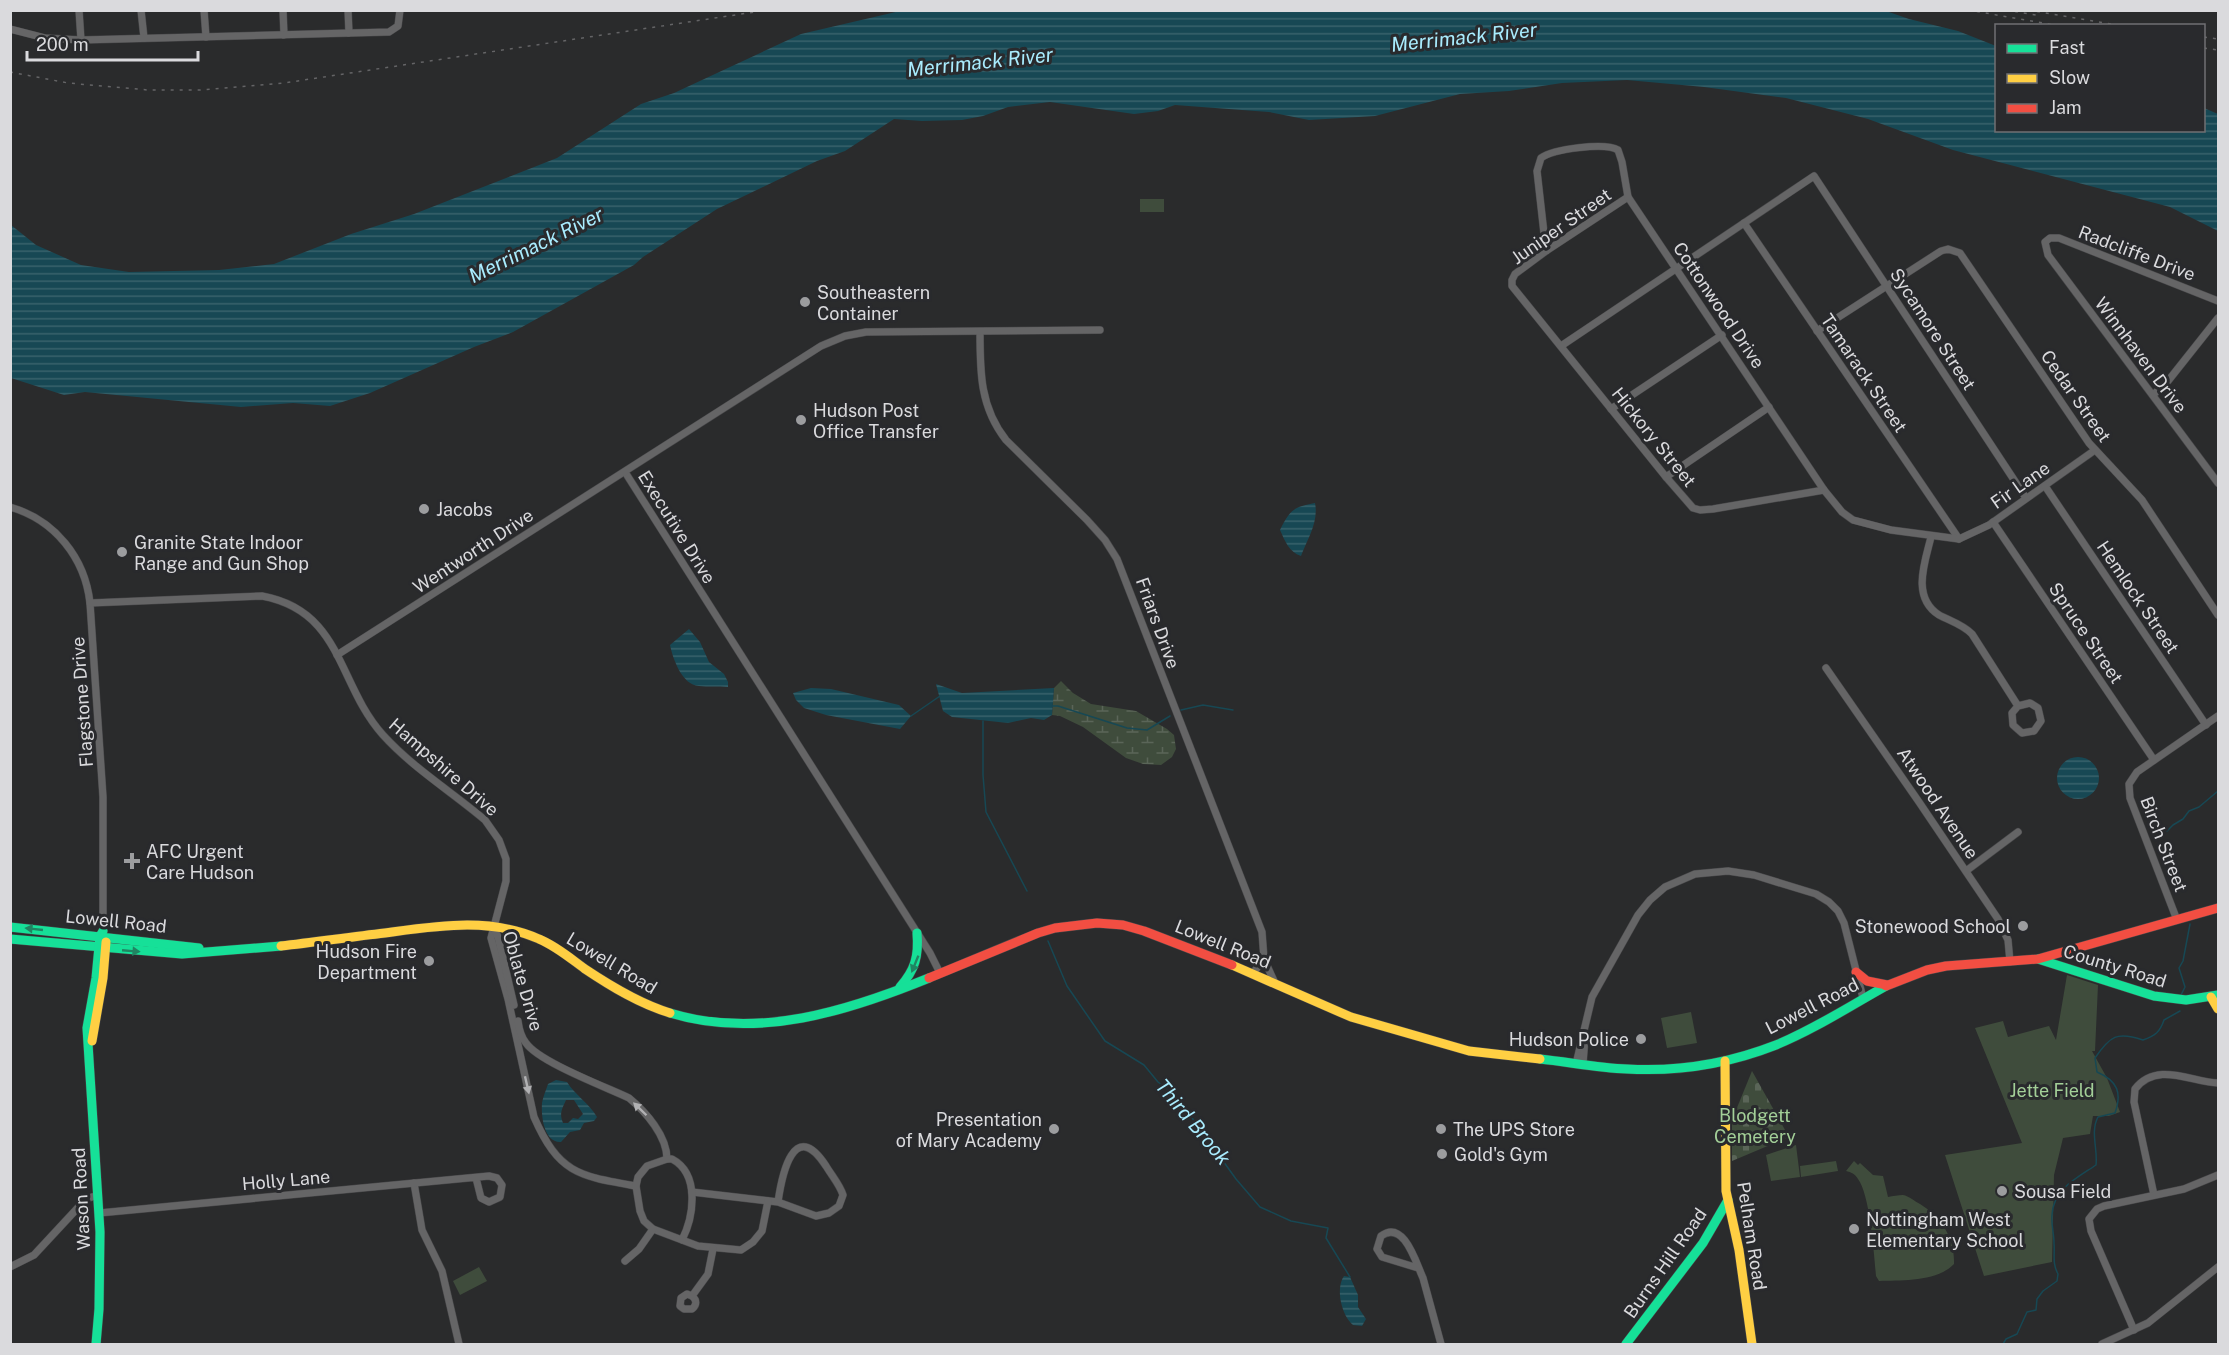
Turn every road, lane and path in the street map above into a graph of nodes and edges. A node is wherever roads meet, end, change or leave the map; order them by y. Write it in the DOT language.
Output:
graph roads {
  1 [pos="79,10"];
  2 [pos="141,10"];
  3 [pos="204,10"];
  4 [pos="284,10"];
  5 [pos="348,10"];
  6 [pos="400,10"];
  7 [pos="10,29"];
  8 [pos="349,33"];
  9 [pos="284,35"];
  10 [pos="206,37"];
  11 [pos="144,38"];
  12 [pos="81,40"];
  13 [pos="1628,197"];
  14 [pos="1744,223"];
  15 [pos="2045,242"];
  16 [pos="1546,251"];
  17 [pos="1676,269"];
  18 [pos="1512,280"];
  19 [pos="1887,286"];
  20 [pos="2218,300"];
  21 [pos="2218,318"];
  22 [pos="1100,330"];
  23 [pos="1817,331"];
  24 [pos="980,332"];
  25 [pos="1722,335"];
  26 [pos="1561,346"];
  27 [pos="2153,395"];
  28 [pos="1769,407"];
  29 [pos="1611,409"];
  30 [pos="2095,450"];
  31 [pos="625,472"];
  32 [pos="1666,477"];
  33 [pos="2218,483"];
  34 [pos="2045,486"];
  35 [pos="1824,490"];
  36 [pos="2026,498"];
  37 [pos="10,507"];
  38 [pos="1993,522"];
  39 [pos="1931,537"];
  40 [pos="1959,539"];
  41 [pos="90,603"];
  42 [pos="2218,615"];
  43 [pos="337,655"];
  44 [pos="1826,668"];
  45 [pos="2018,706"];
  46 [pos="2218,716"];
  47 [pos="2206,724"];
  48 [pos="2154,760"];
  49 [pos="2018,832"];
  50 [pos="1966,871"];
  51 [pos="2218,908"];
  52 [pos="2177,920"];
  53 [pos="493,926"];
  54 [pos="10,927"];
  55 [pos="917,933"];
  56 [pos="103,934"];
  57 [pos="10,939"];
  58 [pos="102,948"];
  59 [pos="217,952"];
  60 [pos="1264,959"];
  61 [pos="2038,959"];
  62 [pos="2010,962"];
  63 [pos="1856,972"];
  64 [pos="940,973"];
  65 [pos="1253,973"];
  66 [pos="1274,983"];
  67 [pos="1887,986"];
  68 [pos="897,989"];
  69 [pos="2215,996"];
  70 [pos="1863,998"];
  71 [pos="2218,1009"];
  72 [pos="530,1049"];
  73 [pos="519,1051"];
  74 [pos="1725,1061"];
  75 [pos="1580,1064"];
  76 [pos="2218,1083"];
  77 [pos="667,1159"];
  78 [pos="2218,1175"];
  79 [pos="476,1178"];
  80 [pos="414,1183"];
  81 [pos="636,1186"];
  82 [pos="692,1192"];
  83 [pos="98,1195"];
  84 [pos="2154,1195"];
  85 [pos="1728,1200"];
  86 [pos="768,1201"];
  87 [pos="778,1202"];
  88 [pos="99,1213"];
  89 [pos="653,1229"];
  90 [pos="682,1240"];
  91 [pos="713,1249"];
  92 [pos="625,1261"];
  93 [pos="2218,1267"];
  94 [pos="10,1268"];
  95 [pos="1418,1268"];
  96 [pos="692,1296"];
  97 [pos="2134,1330"];
  98 [pos="96,1344"];
  99 [pos="459,1344"];
  100 [pos="1441,1344"];
  101 [pos="1626,1344"];
  102 [pos="1752,1344"];
  103 [pos="2102,1344"];
  1 -- 12 [label="street"];
  2 -- 11 [label="street"];
  3 -- 10 [label="street"];
  4 -- 9 [label="street"];
  5 -- 8 [label="street"];
  6 -- 8 [label="street"];
  7 -- 12 [label="street"];
  8 -- 9 [label="street"];
  9 -- 10 [label="street"];
  10 -- 11 [label="street"];
  11 -- 12 [label="street"];
  13 -- 16 [label="street, Juniper Street"];
  13 -- 16 [label="street, Cottonwood Drive"];
  13 -- 17 [label="street, Cottonwood Drive"];
  14 -- 17 [label="street"];
  14 -- 19 [label="street, Sycamore Street"];
  14 -- 23 [label="street, Tamarack Street"];
  15 -- 20 [label="street, Radcliffe Drive"];
  15 -- 27 [label="street, Winnhaven Drive"];
  16 -- 18 [label="street, Juniper Street"];
  17 -- 25 [label="street, Cottonwood Drive"];
  17 -- 26 [label="street"];
  18 -- 26 [label="street, Hickory Street"];
  19 -- 23 [label="street"];
  19 -- 30 [label="street, Cedar Street"];
  19 -- 36 [label="street, Sycamore Street"];
  21 -- 27 [label="street"];
  22 -- 24 [label="street, Executive Drive"];
  23 -- 40 [label="street, Tamarack Street"];
  24 -- 31 [label="street, Executive Drive"];
  24 -- 60 [label="street, Friars Drive"];
  25 -- 28 [label="street, Cottonwood Drive"];
  25 -- 29 [label="street"];
  26 -- 29 [label="street, Hickory Street"];
  27 -- 33 [label="street, Winnhaven Drive"];
  28 -- 32 [label="street"];
  28 -- 35 [label="street, Cottonwood Drive"];
  29 -- 32 [label="street, Hickory Street"];
  30 -- 34 [label="street, Fir Lane"];
  30 -- 42 [label="street, Cedar Street"];
  31 -- 43 [label="street, Wentworth Drive"];
  31 -- 55 [label="street, Executive Drive"];
  32 -- 35 [label="street, Hickory Street"];
  34 -- 36 [label="street, Fir Lane"];
  34 -- 47 [label="street, Hemlock Street"];
  35 -- 39 [label="street, Cottonwood Drive"];
  36 -- 38 [label="street, Fir Lane"];
  37 -- 41 [label="street, Flagstone Drive"];
  38 -- 40 [label="street, Fir Lane"];
  38 -- 48 [label="street, Spruce Street"];
  39 -- 40 [label="street, Cottonwood Drive"];
  39 -- 45 [label="street"];
  41 -- 43 [label="street, Hampshire Drive"];
  41 -- 56 [label="street, Flagstone Drive"];
  43 -- 53 [label="street, Hampshire Drive"];
  44 -- 50 [label="street, Atwood Avenue"];
  45 -- 45 [label="street"];
  46 -- 47 [label="street, Birch Street"];
  47 -- 48 [label="street, Birch Street"];
  48 -- 52 [label="street, Birch Street"];
  49 -- 50 [label="street"];
  50 -- 62 [label="street, Atwood Avenue"];
  51 -- 52 [label="main road, Lowell Road"];
  52 -- 61 [label="main road, Lowell Road"];
  53 -- 59 [label="main road, Lowell Road"];
  53 -- 68 [label="main road, Lowell Road"];
  53 -- 72 [label="street, Oblate Drive"];
  53 -- 73 [label="street, Oblate Drive"];
  56 -- 54 [label="main road, Lowell Road, one-way"];
  55 -- 64 [label="street, Executive Drive"];
  55 -- 68 [label="main road, one-way"];
  56 -- 58 [label="main road, Wason Road"];
  56 -- 59 [label="main road, Lowell Road"];
  57 -- 58 [label="main road, Lowell Road"];
  58 -- 59 [label="main road, Lowell Road, one-way"];
  58 -- 83 [label="main road, Wason Road"];
  60 -- 65 [label="street"];
  60 -- 66 [label="street, Friars Drive"];
  61 -- 62 [label="main road, Lowell Road"];
  61 -- 69 [label="main road, County Road"];
  62 -- 67 [label="main road, Lowell Road"];
  63 -- 67 [label="main road"];
  63 -- 70 [label="street"];
  63 -- 75 [label="street"];
  64 -- 65 [label="main road, Lowell Road"];
  64 -- 68 [label="main road, Lowell Road"];
  65 -- 66 [label="main road, Lowell Road"];
  66 -- 75 [label="main road, Lowell Road"];
  67 -- 70 [label="main road, Lowell Road"];
  69 -- 71 [label="main road"];
  70 -- 74 [label="main road, Lowell Road"];
  72 -- 73 [label="street, Oblate Drive"];
  77 -- 72 [label="street, one-way"];
  73 -- 81 [label="street, Oblate Drive, one-way"];
  74 -- 75 [label="main road, Lowell Road"];
  74 -- 85 [label="main road, Pelham Road"];
  76 -- 84 [label="street"];
  77 -- 81 [label="street"];
  77 -- 82 [label="street"];
  78 -- 84 [label="street"];
  79 -- 79 [label="street, Holly Lane"];
  79 -- 80 [label="street, Holly Lane"];
  80 -- 88 [label="street, Holly Lane"];
  80 -- 99 [label="street"];
  81 -- 89 [label="street"];
  82 -- 86 [label="street"];
  82 -- 90 [label="street"];
  83 -- 88 [label="main road, Wason Road"];
  83 -- 94 [label="street"];
  84 -- 97 [label="street"];
  85 -- 101 [label="main road, Burns Hill Road"];
  85 -- 102 [label="main road, Pelham Road"];
  86 -- 87 [label="street"];
  86 -- 91 [label="street"];
  87 -- 87 [label="street"];
  88 -- 98 [label="main road, Wason Road"];
  89 -- 90 [label="street"];
  89 -- 92 [label="street"];
  90 -- 91 [label="street"];
  91 -- 96 [label="street"];
  93 -- 97 [label="street"];
  95 -- 95 [label="street"];
  95 -- 100 [label="street"];
  97 -- 103 [label="street"];
}
